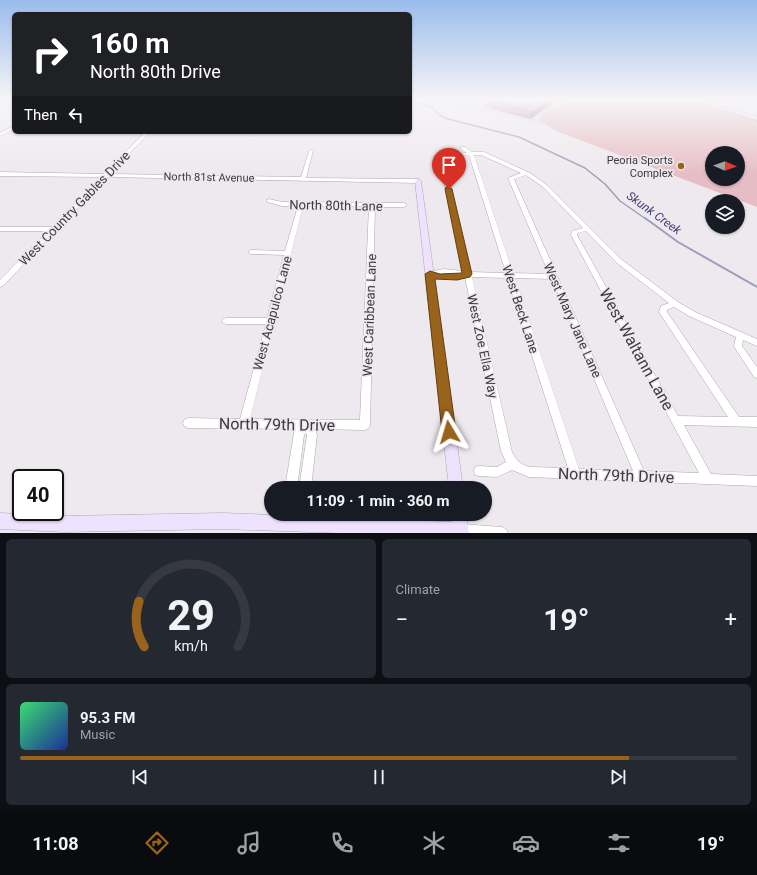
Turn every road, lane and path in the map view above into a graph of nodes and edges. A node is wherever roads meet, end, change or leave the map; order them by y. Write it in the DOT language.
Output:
graph roads {
  1 [pos="12,128"];
  2 [pos="6,131"];
  3 [pos="12,131"];
  4 [pos="146,134"];
  5 [pos="0,135"];
  6 [pos="310,151"];
  7 [pos="466,151"];
  8 [pos="526,172"];
  9 [pos="0,174"];
  10 [pos="106,175"];
  11 [pos="303,179"];
  12 [pos="418,181"];
  13 [pos="269,201"];
  14 [pos="301,204"];
  15 [pos="372,205"];
  16 [pos="404,205"];
  17 [pos="0,229"];
  18 [pos="53,229"];
  19 [pos="588,229"];
  20 [pos="251,252"];
  21 [pos="288,252"];
  22 [pos="430,274"];
  23 [pos="467,274"];
  24 [pos="510,276"];
  25 [pos="554,277"];
  26 [pos="0,284"];
  27 [pos="675,304"];
  28 [pos="226,321"];
  29 [pos="270,321"];
  30 [pos="740,336"];
  31 [pos="757,343"];
  32 [pos="757,374"];
  33 [pos="675,420"];
  34 [pos="736,421"];
  35 [pos="757,422"];
  36 [pos="188,423"];
  37 [pos="244,423"];
  38 [pos="307,424"];
  39 [pos="365,425"];
  40 [pos="512,464"];
  41 [pos="479,471"];
  42 [pos="575,474"];
  43 [pos="641,476"];
  44 [pos="708,479"];
  45 [pos="292,481"];
  46 [pos="306,481"];
  47 [pos="455,481"];
  48 [pos="757,482"];
  49 [pos="264,519"];
  50 [pos="0,521"];
  51 [pos="330,521"];
  52 [pos="460,521"];
  53 [pos="61,528"];
  54 [pos="461,532"];
  55 [pos="502,533"];
  1 -- 2 [label="street"];
  2 -- 3 [label="street"];
  2 -- 5 [label="street"];
  4 -- 10 [label="street, West Country Gables Drive"];
  6 -- 11 [label="street"];
  7 -- 8 [label="street"];
  7 -- 23 [label="street, West Zoe Ella Way"];
  7 -- 24 [label="street, West Beck Lane"];
  8 -- 19 [label="street"];
  8 -- 25 [label="street, West Mary Jane Lane"];
  9 -- 10 [label="street, North 81st Avenue"];
  10 -- 11 [label="street, North 81st Avenue"];
  10 -- 18 [label="street, West Country Gables Drive"];
  11 -- 12 [label="street, North 81st Avenue"];
  12 -- 22 [label="street"];
  13 -- 14 [label="street, North 80th Lane"];
  14 -- 15 [label="street, North 80th Lane"];
  14 -- 21 [label="street, West Acapulco Lane"];
  15 -- 16 [label="street, North 80th Lane"];
  15 -- 39 [label="street, West Caribbean Lane"];
  17 -- 18 [label="street"];
  18 -- 26 [label="street, West Country Gables Drive"];
  19 -- 27 [label="street"];
  19 -- 33 [label="street, West Waltann Lane"];
  20 -- 21 [label="street"];
  21 -- 29 [label="street, West Acapulco Lane"];
  22 -- 23 [label="street"];
  22 -- 47 [label="street"];
  23 -- 24 [label="street"];
  23 -- 40 [label="street, West Zoe Ella Way"];
  24 -- 25 [label="street"];
  24 -- 42 [label="street, West Beck Lane"];
  25 -- 43 [label="street, West Mary Jane Lane"];
  27 -- 30 [label="street"];
  27 -- 34 [label="street"];
  28 -- 29 [label="street"];
  29 -- 37 [label="street, West Acapulco Lane"];
  30 -- 31 [label="street"];
  30 -- 32 [label="street"];
  33 -- 34 [label="street"];
  33 -- 44 [label="street, West Waltann Lane"];
  34 -- 35 [label="street"];
  36 -- 37 [label="street, North 79th Drive"];
  37 -- 38 [label="street, North 79th Drive"];
  38 -- 39 [label="street, North 79th Drive"];
  38 -- 45 [label="street"];
  38 -- 46 [label="street"];
  40 -- 41 [label="street"];
  40 -- 42 [label="street, North 79th Drive"];
  42 -- 43 [label="street, North 79th Drive"];
  43 -- 44 [label="street, North 79th Drive"];
  44 -- 48 [label="street, North 79th Drive"];
  49 -- 53 [label="street"];
  50 -- 53 [label="street"];
  51 -- 54 [label="street"];
  52 -- 54 [label="street"];
  54 -- 55 [label="street"];
}
